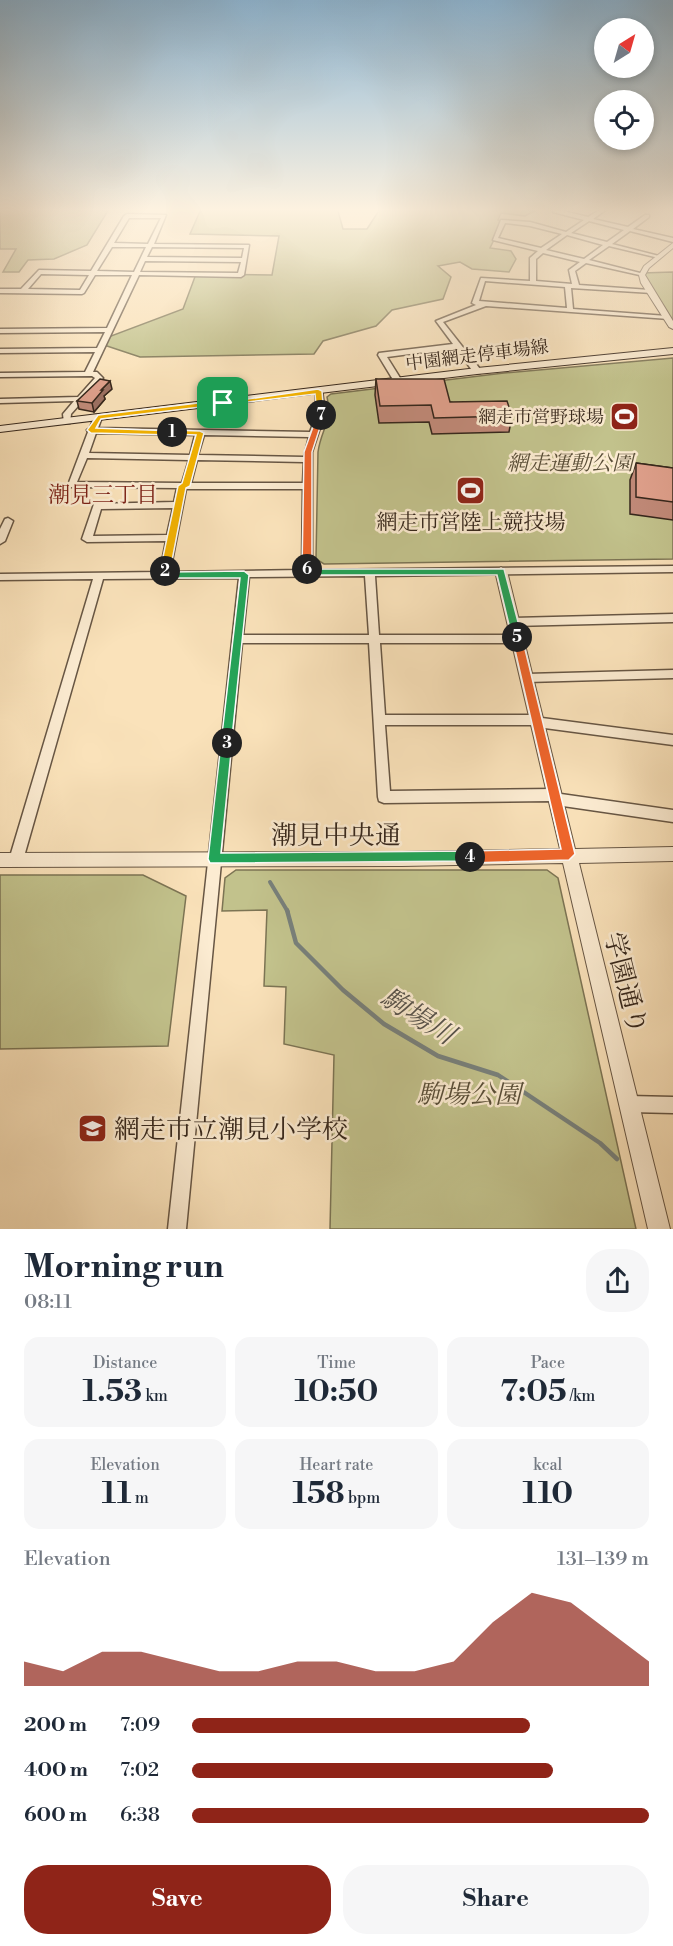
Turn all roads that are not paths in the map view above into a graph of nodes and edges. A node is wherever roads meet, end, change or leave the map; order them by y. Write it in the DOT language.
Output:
graph roads {
  1 [pos="98,266"];
  2 [pos="139,266"];
  3 [pos="243,266"];
  4 [pos="533,266"];
  5 [pos="578,266"];
  6 [pos="608,266"];
  7 [pos="646,266"];
  8 [pos="94,273"];
  9 [pos="136,273"];
  10 [pos="642,275"];
  11 [pos="533,284"];
  12 [pos="572,286"];
  13 [pos="0,291"];
  14 [pos="23,291"];
  15 [pos="651,292"];
  16 [pos="485,304"];
  17 [pos="570,310"];
  18 [pos="667,318"];
  19 [pos="673,327"];
  20 [pos="107,330"];
  21 [pos="0,332"];
  22 [pos="458,346"];
  23 [pos="99,350"];
  24 [pos="0,351"];
  25 [pos="673,351"];
  26 [pos="477,371"];
  27 [pos="88,374"];
  28 [pos="0,375"];
  29 [pos="398,381"];
  30 [pos="318,391"];
  31 [pos="79,399"];
  32 [pos="0,400"];
  33 [pos="98,417"];
  34 [pos="67,421"];
  35 [pos="0,429"];
  36 [pos="91,430"];
  37 [pos="200,433"];
  38 [pos="313,435"];
  39 [pos="83,454"];
  40 [pos="193,457"];
  41 [pos="308,460"];
  42 [pos="184,486"];
  43 [pos="309,486"];
  44 [pos="178,505"];
  45 [pos="8,521"];
  46 [pos="172,538"];
  47 [pos="0,541"];
  48 [pos="673,569"];
  49 [pos="307,572"];
  50 [pos="370,572"];
  51 [pos="501,572"];
  52 [pos="164,575"];
  53 [pos="244,575"];
  54 [pos="99,576"];
  55 [pos="0,577"];
  56 [pos="673,618"];
  57 [pos="513,622"];
  58 [pos="238,639"];
  59 [pos="374,639"];
  60 [pos="517,639"];
  61 [pos="673,674"];
  62 [pos="527,678"];
  63 [pos="380,720"];
  64 [pos="537,721"];
  65 [pos="673,740"];
  66 [pos="556,797"];
  67 [pos="673,816"];
  68 [pos="569,854"];
  69 [pos="673,854"];
  70 [pos="214,859"];
  71 [pos="8,860"];
  72 [pos="629,1104"];
  73 [pos="673,1105"];
  74 [pos="177,1229"];
  75 [pos="659,1229"];
  1 -- 8 [label="street"];
  2 -- 9 [label="street"];
  3 -- 9 [label="street"];
  4 -- 11 [label="street"];
  5 -- 12 [label="street"];
  6 -- 10 [label="street"];
  7 -- 10 [label="street"];
  8 -- 9 [label="street"];
  8 -- 14 [label="street"];
  8 -- 14 [label="street"];
  9 -- 20 [label="street"];
  10 -- 15 [label="street"];
  11 -- 12 [label="street"];
  11 -- 16 [label="street"];
  12 -- 15 [label="street"];
  12 -- 17 [label="street"];
  13 -- 14 [label="street"];
  15 -- 18 [label="street"];
  16 -- 17 [label="street"];
  16 -- 22 [label="street"];
  17 -- 18 [label="street"];
  18 -- 19 [label="street"];
  20 -- 21 [label="street"];
  20 -- 23 [label="street"];
  22 -- 26 [label="street"];
  22 -- 29 [label="street"];
  23 -- 24 [label="street"];
  23 -- 27 [label="street"];
  25 -- 26 [label="main road, 中園網走停車場線"];
  26 -- 29 [label="main road, 中園網走停車場線"];
  27 -- 28 [label="street"];
  27 -- 31 [label="street"];
  29 -- 30 [label="main road, 中園網走停車場線"];
  30 -- 33 [label="main road, 中園網走停車場線"];
  30 -- 38 [label="street"];
  31 -- 32 [label="street"];
  31 -- 34 [label="street"];
  33 -- 34 [label="main road, 中園網走停車場線"];
  33 -- 36 [label="street"];
  34 -- 35 [label="main road, 中園網走停車場線"];
  36 -- 37 [label="street"];
  36 -- 39 [label="street"];
  37 -- 38 [label="street"];
  37 -- 40 [label="street"];
  38 -- 41 [label="street"];
  39 -- 40 [label="street"];
  39 -- 42 [label="street"];
  40 -- 41 [label="street"];
  40 -- 42 [label="street"];
  41 -- 43 [label="street"];
  42 -- 43 [label="street"];
  42 -- 44 [label="street"];
  43 -- 49 [label="street"];
  44 -- 46 [label="street"];
  44 -- 46 [label="street"];
  45 -- 47 [label="street"];
  46 -- 52 [label="street"];
  48 -- 51 [label="street"];
  49 -- 50 [label="street"];
  49 -- 53 [label="street"];
  50 -- 51 [label="street"];
  50 -- 59 [label="street"];
  51 -- 57 [label="street, 学園通り"];
  52 -- 53 [label="street"];
  52 -- 54 [label="street"];
  53 -- 58 [label="street"];
  54 -- 55 [label="street"];
  54 -- 71 [label="street"];
  56 -- 57 [label="street"];
  57 -- 60 [label="street, 学園通り"];
  58 -- 59 [label="street"];
  58 -- 70 [label="street"];
  59 -- 60 [label="street"];
  59 -- 63 [label="street"];
  60 -- 62 [label="street, 学園通り"];
  61 -- 62 [label="street"];
  62 -- 64 [label="street, 学園通り"];
  63 -- 64 [label="street"];
  63 -- 66 [label="street"];
  64 -- 65 [label="street"];
  64 -- 66 [label="street, 学園通り"];
  66 -- 67 [label="street"];
  66 -- 68 [label="street, 学園通り"];
  68 -- 69 [label="street, 潮見中央通"];
  68 -- 70 [label="street, 潮見中央通"];
  68 -- 72 [label="street, 学園通り"];
  70 -- 71 [label="street, 潮見中央通"];
  70 -- 74 [label="street"];
  72 -- 73 [label="street"];
  72 -- 75 [label="street, 学園通り"];
}
